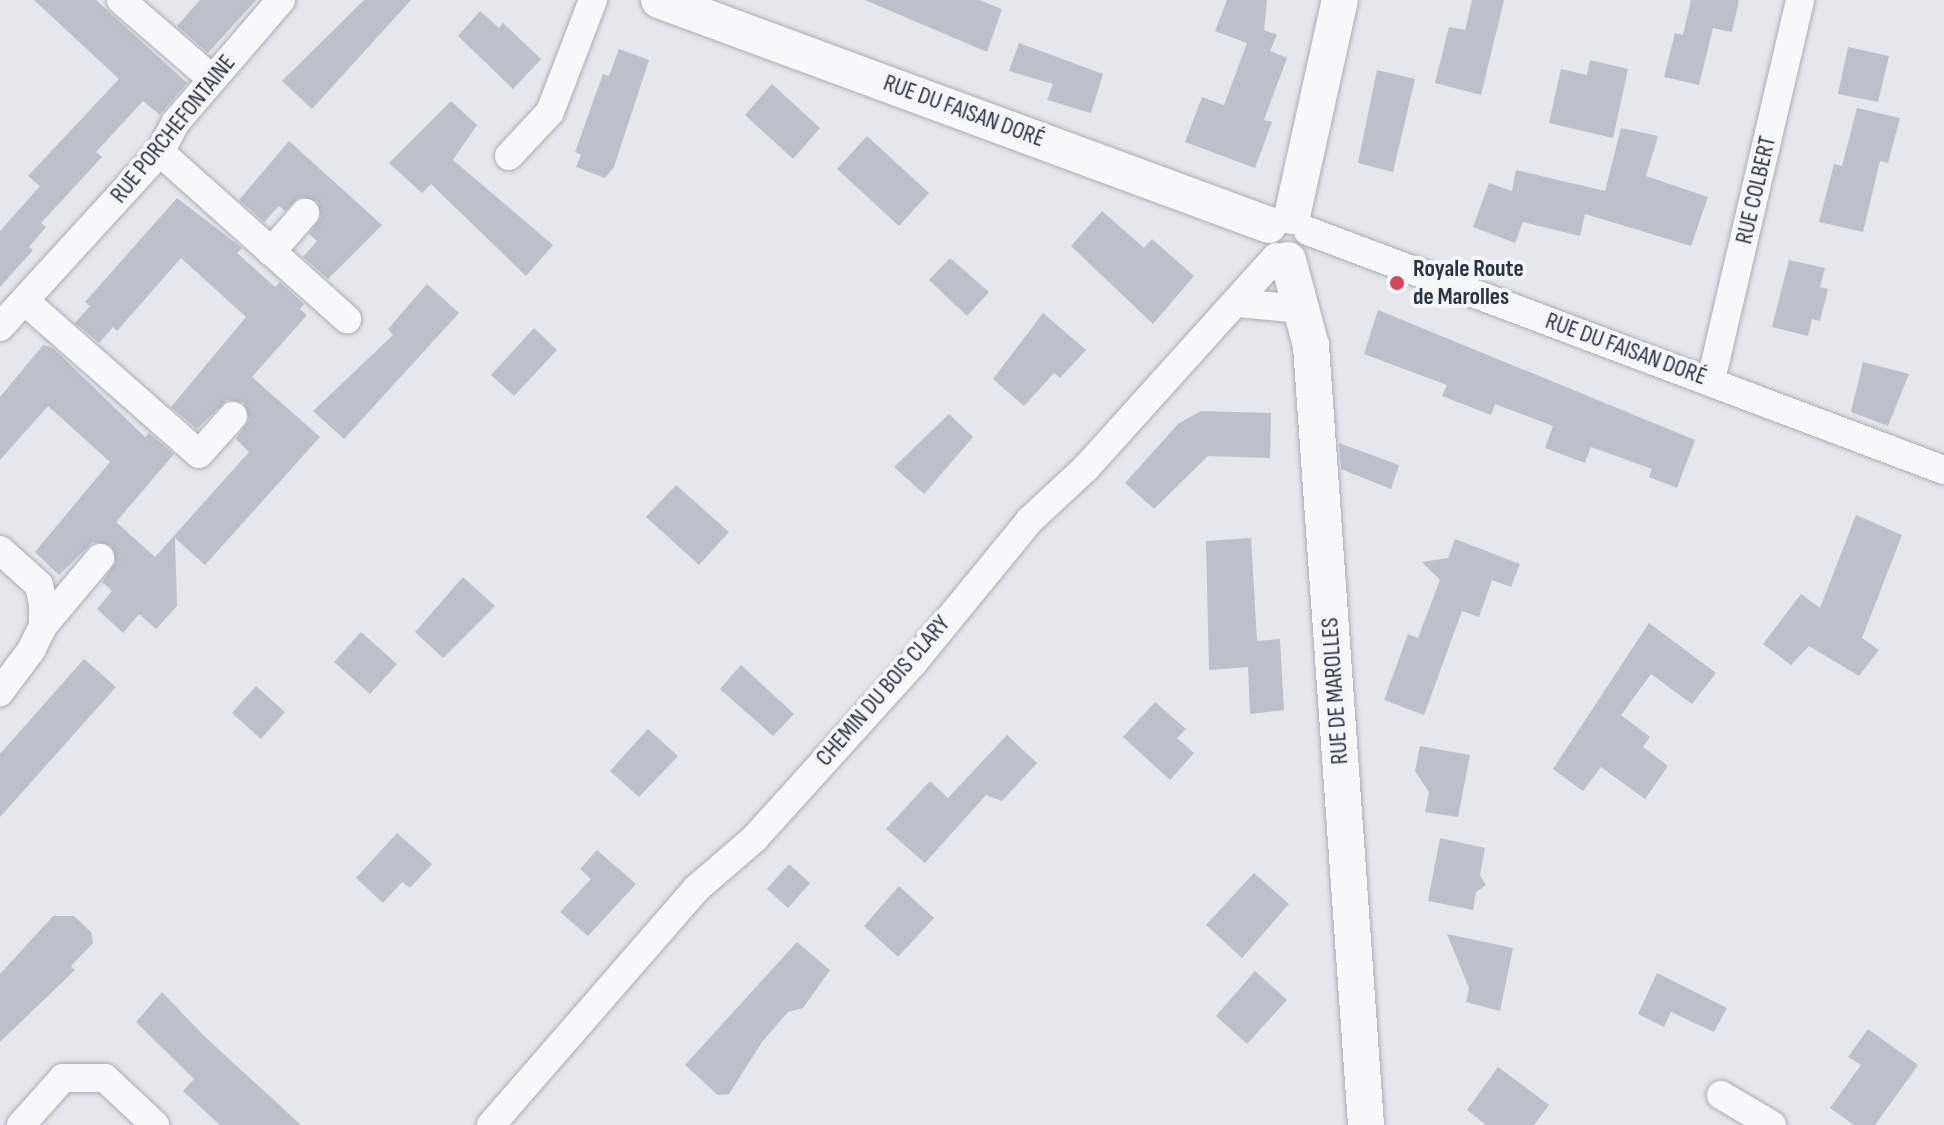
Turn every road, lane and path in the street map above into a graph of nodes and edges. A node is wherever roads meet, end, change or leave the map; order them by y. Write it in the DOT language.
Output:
graph roads {
  1 [pos="121,0"];
  2 [pos="281,0"];
  3 [pos="593,0"];
  4 [pos="659,0"];
  5 [pos="1340,0"];
  6 [pos="1800,0"];
  7 [pos="211,78"];
  8 [pos="160,152"];
  9 [pos="509,156"];
  10 [pos="305,213"];
  11 [pos="1286,238"];
  12 [pos="271,252"];
  13 [pos="26,302"];
  14 [pos="1237,303"];
  15 [pos="1300,309"];
  16 [pos="347,319"];
  17 [pos="0,327"];
  18 [pos="1711,380"];
  19 [pos="233,416"];
  20 [pos="1944,470"];
  21 [pos="0,550"];
  22 [pos="100,558"];
  23 [pos="43,626"];
  24 [pos="0,692"];
  25 [pos="1721,1095"];
  26 [pos="21,1125"];
  27 [pos="155,1125"];
  28 [pos="491,1125"];
  29 [pos="1366,1125"];
  30 [pos="1772,1125"];
  1 -- 7 [label="street"];
  2 -- 7 [label="street, RUE PORCHEFONTAINE"];
  3 -- 9 [label="street"];
  4 -- 11 [label="street, RUE DU FAISAN DORÉ"];
  5 -- 11 [label="street, RUE DE MAROLLES"];
  6 -- 18 [label="street, RUE COLBERT"];
  7 -- 8 [label="street, RUE PORCHEFONTAINE"];
  8 -- 12 [label="street"];
  8 -- 13 [label="street, RUE PORCHEFONTAINE"];
  10 -- 12 [label="street"];
  11 -- 14 [label="street, CHEMIN DU BOIS CLARY"];
  11 -- 15 [label="street, RUE DE MAROLLES"];
  11 -- 18 [label="street, RUE DU FAISAN DORÉ"];
  12 -- 16 [label="street"];
  13 -- 17 [label="street, RUE PORCHEFONTAINE"];
  13 -- 19 [label="street"];
  14 -- 15 [label="street"];
  14 -- 28 [label="street, CHEMIN DU BOIS CLARY"];
  15 -- 29 [label="street, RUE DE MAROLLES"];
  18 -- 20 [label="street, RUE DU FAISAN DORÉ"];
  21 -- 23 [label="street"];
  22 -- 23 [label="street"];
  23 -- 24 [label="street"];
  25 -- 30 [label="street"];
  26 -- 27 [label="street"];
}
